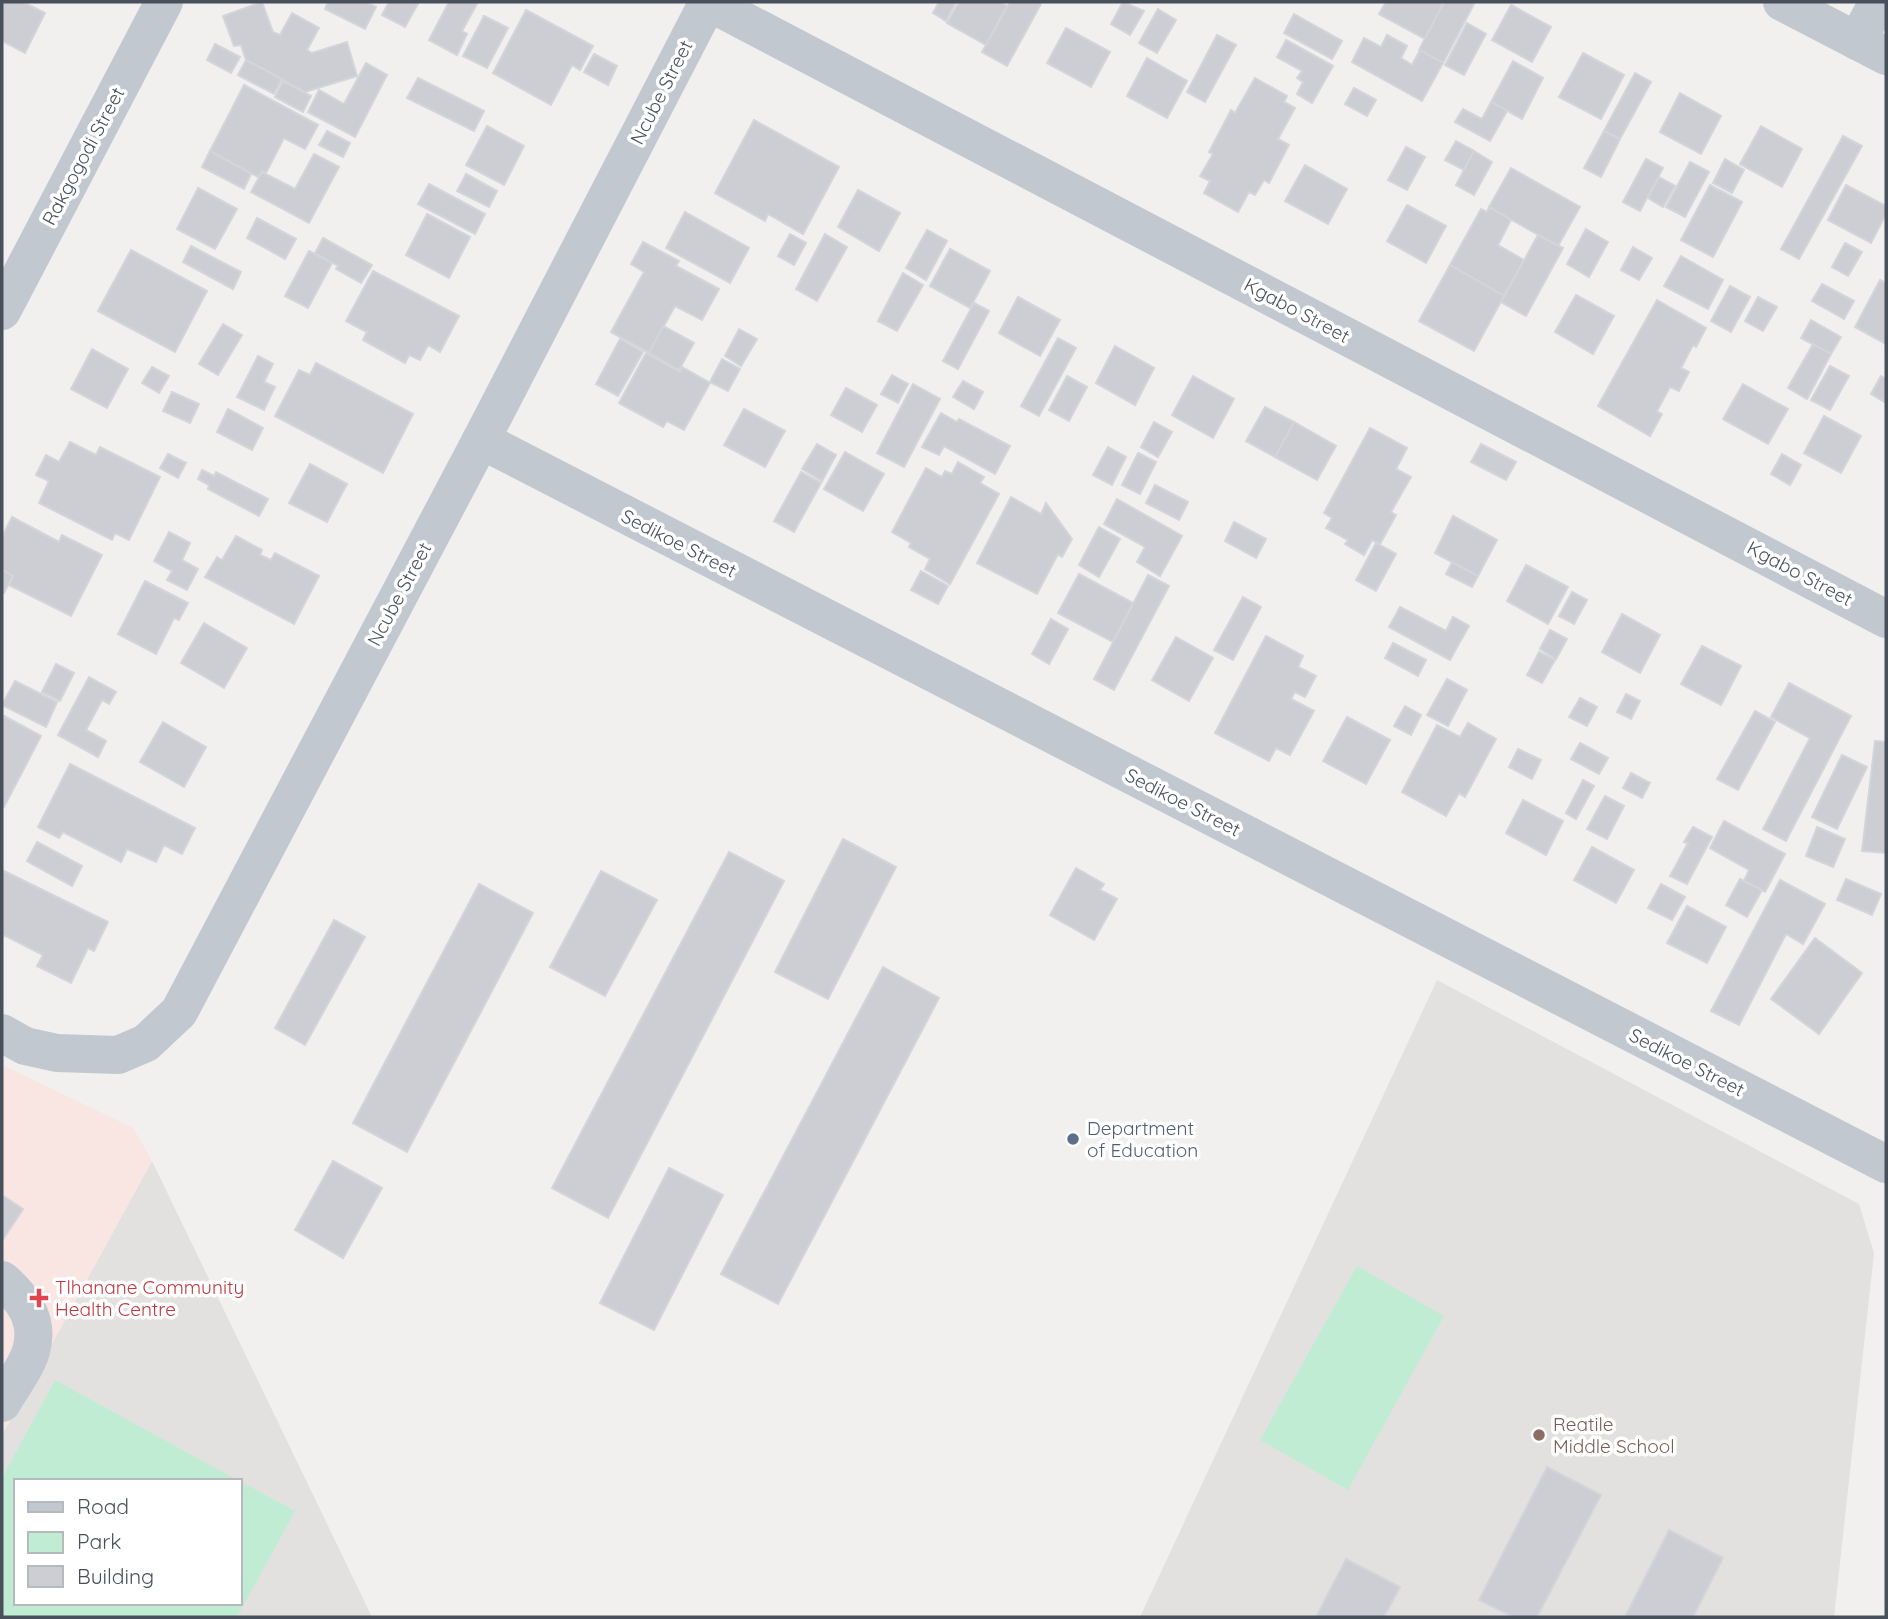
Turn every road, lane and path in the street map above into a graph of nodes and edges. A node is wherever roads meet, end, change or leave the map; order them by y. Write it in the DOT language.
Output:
graph roads {
  1 [pos="164,2"];
  2 [pos="708,2"];
  3 [pos="1782,2"];
  4 [pos="1878,2"];
  5 [pos="1872,48"];
  6 [pos="2,311"];
  7 [pos="481,440"];
  8 [pos="1886,618"];
  9 [pos="2,1033"];
  10 [pos="1886,1164"];
  11 [pos="2,1280"];
  12 [pos="2,1403"];
  1 -- 6 [label="street, Rakgogodi Street"];
  2 -- 7 [label="street, Ncube Street"];
  2 -- 8 [label="street, Kgabo Street"];
  3 -- 5 [label="street"];
  4 -- 5 [label="street"];
  7 -- 9 [label="street, Ncube Street"];
  7 -- 10 [label="street, Sedikoe Street"];
  11 -- 12 [label="street"];
}
